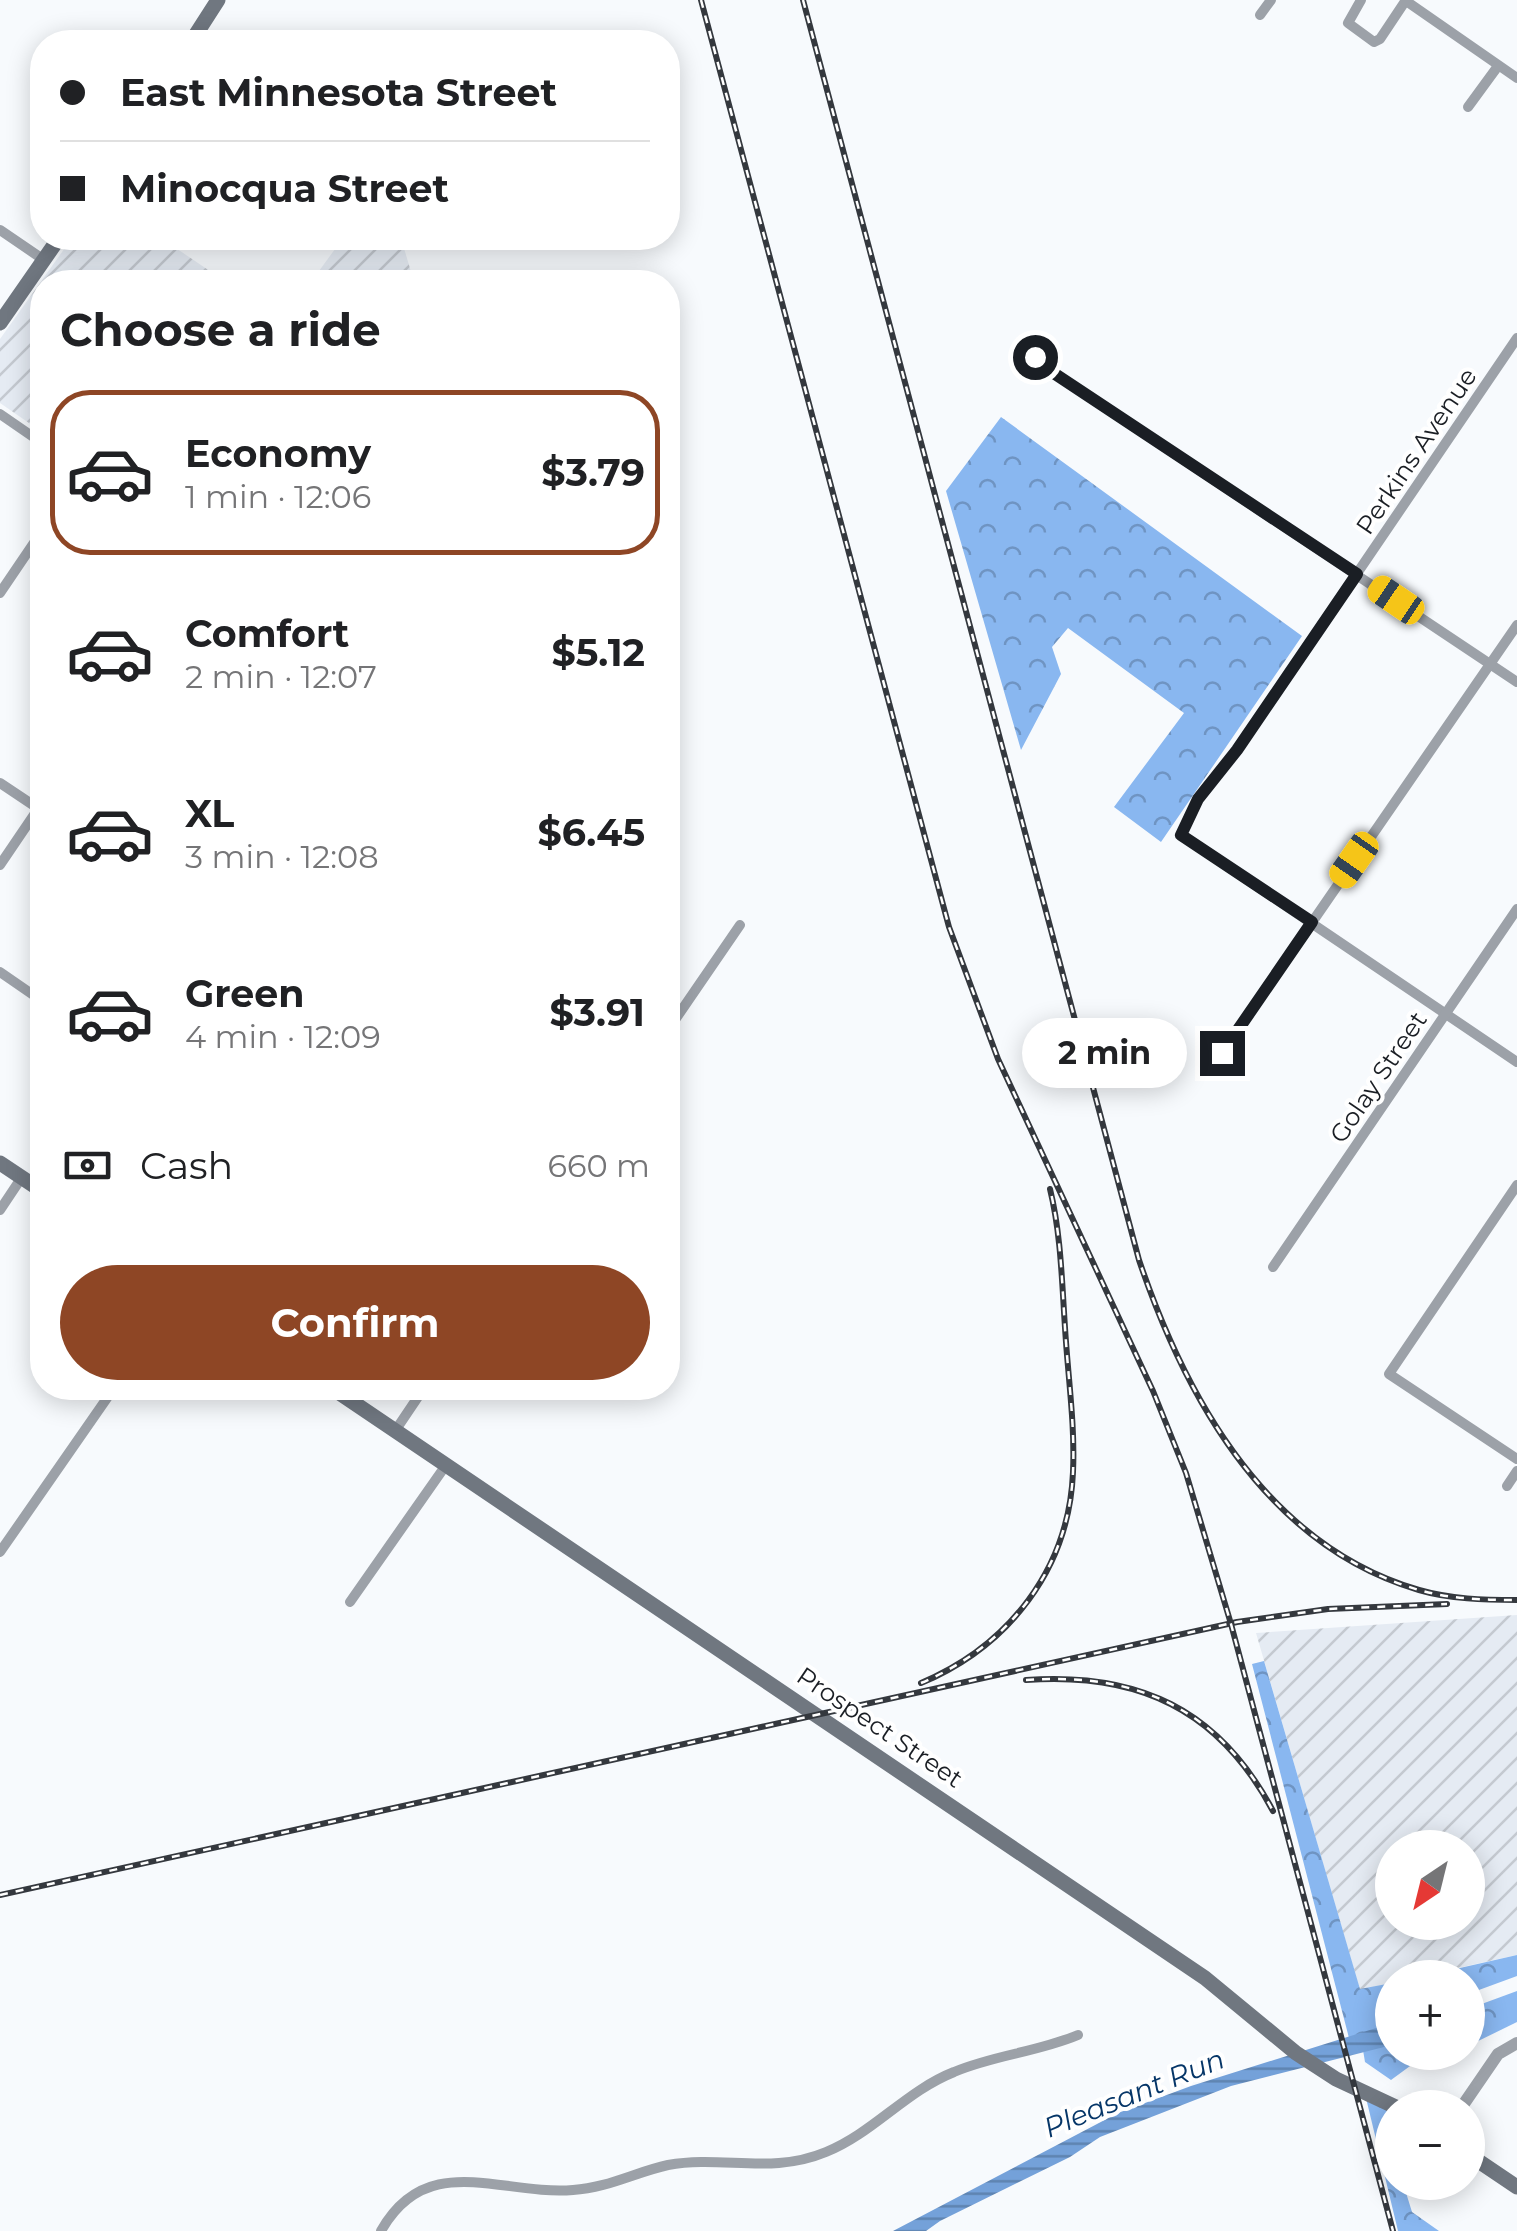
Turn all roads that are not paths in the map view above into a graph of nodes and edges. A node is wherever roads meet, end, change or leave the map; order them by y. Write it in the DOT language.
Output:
graph roads {
  1 [pos="218,0"];
  2 [pos="1271,0"];
  3 [pos="1361,0"];
  4 [pos="1406,1"];
  5 [pos="1260,15"];
  6 [pos="199,30"];
  7 [pos="1498,66"];
  8 [pos="1517,78"];
  9 [pos="1468,107"];
  10 [pos="0,230"];
  11 [pos="51,250"];
  12 [pos="44,260"];
  13 [pos="37,270"];
  14 [pos="30,280"];
  15 [pos="0,323"];
  16 [pos="1517,338"];
  17 [pos="1034,345"];
  18 [pos="0,414"];
  19 [pos="30,435"];
  20 [pos="30,549"];
  21 [pos="1357,574"];
  22 [pos="0,593"];
  23 [pos="1517,625"];
  24 [pos="1490,664"];
  25 [pos="1517,682"];
  26 [pos="0,783"];
  27 [pos="30,801"];
  28 [pos="30,824"];
  29 [pos="0,866"];
  30 [pos="1517,909"];
  31 [pos="1312,922"];
  32 [pos="740,925"];
  33 [pos="0,972"];
  34 [pos="30,993"];
  35 [pos="680,1012"];
  36 [pos="1446,1012"];
  37 [pos="1222,1053"];
  38 [pos="1517,1062"];
  39 [pos="0,1163"];
  40 [pos="22,1178"];
  41 [pos="30,1184"];
  42 [pos="1517,1185"];
  43 [pos="0,1210"];
  44 [pos="1273,1267"];
  45 [pos="106,1400"];
  46 [pos="350,1400"];
  47 [pos="416,1400"];
  48 [pos="396,1430"];
  49 [pos="1517,1459"];
  50 [pos="446,1464"];
  51 [pos="1517,1472"];
  52 [pos="1508,1486"];
  53 [pos="0,1552"];
  54 [pos="350,1602"];
  55 [pos="1078,2036"];
  56 [pos="1517,2044"];
  57 [pos="1474,2090"];
  58 [pos="1375,2097"];
  59 [pos="1485,2165"];
  60 [pos="1517,2187"];
  61 [pos="380,2231"];
  1 -- 6 [label="main road"];
  2 -- 5 [label="street"];
  3 -- 4 [label="street"];
  4 -- 7 [label="street"];
  7 -- 8 [label="street"];
  7 -- 9 [label="street"];
  10 -- 12 [label="street"];
  11 -- 12 [label="main road"];
  12 -- 13 [label="main road"];
  14 -- 15 [label="main road"];
  16 -- 21 [label="street, Perkins Avenue"];
  17 -- 21 [label="street"];
  18 -- 19 [label="street"];
  20 -- 22 [label="street"];
  21 -- 24 [label="street"];
  21 -- 31 [label="street, Perkins Avenue"];
  23 -- 24 [label="street"];
  24 -- 25 [label="street"];
  24 -- 31 [label="street"];
  26 -- 27 [label="street"];
  28 -- 29 [label="street"];
  30 -- 36 [label="street, Golay Street"];
  31 -- 36 [label="street"];
  31 -- 37 [label="street"];
  32 -- 35 [label="street"];
  33 -- 34 [label="street"];
  36 -- 38 [label="street"];
  36 -- 44 [label="street, Golay Street"];
  39 -- 40 [label="main road"];
  40 -- 41 [label="main road"];
  40 -- 43 [label="street"];
  42 -- 49 [label="street"];
  45 -- 53 [label="street"];
  46 -- 48 [label="main road, Prospect Street"];
  47 -- 48 [label="street"];
  48 -- 50 [label="main road, Prospect Street"];
  50 -- 54 [label="street"];
  50 -- 58 [label="main road, Prospect Street"];
  51 -- 52 [label="street"];
  55 -- 61 [label="street"];
  56 -- 57 [label="street"];
  59 -- 60 [label="main road"];
}
